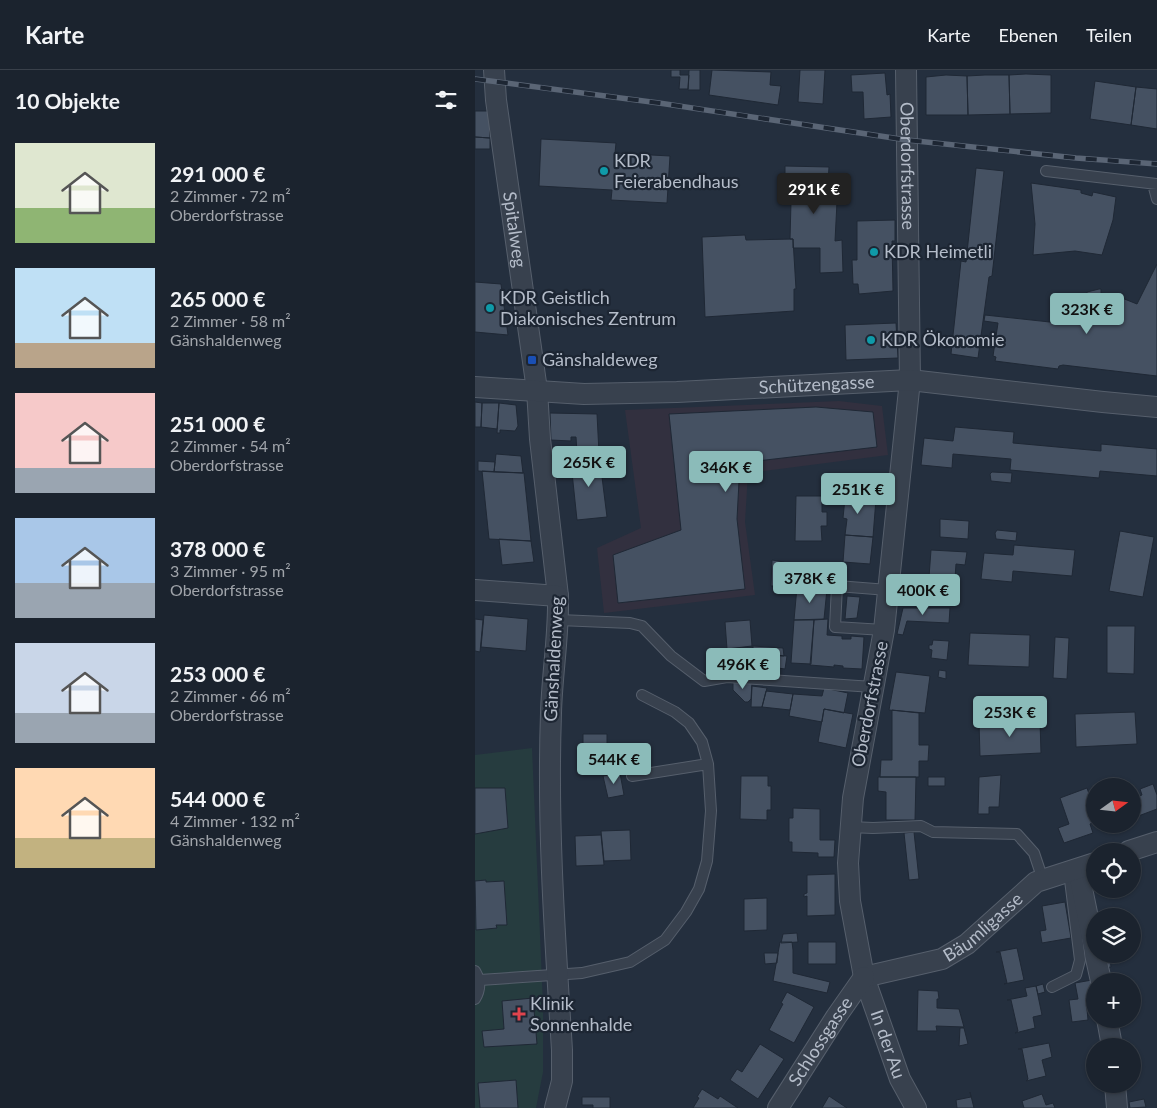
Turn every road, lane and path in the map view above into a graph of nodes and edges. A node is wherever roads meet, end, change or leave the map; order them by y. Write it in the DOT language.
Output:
graph roads {
  1 [pos="494,70"];
  2 [pos="906,70"];
  3 [pos="1046,171"];
  4 [pos="1155,184"];
  5 [pos="1157,199"];
  6 [pos="910,380"];
  7 [pos="475,387"];
  8 [pos="537,390"];
  9 [pos="1157,407"];
  10 [pos="475,590"];
  11 [pos="888,590"];
  12 [pos="558,596"];
  13 [pos="559,620"];
  14 [pos="884,630"];
  15 [pos="873,687"];
  16 [pos="642,695"];
  17 [pos="708,764"];
  18 [pos="632,776"];
  19 [pos="850,827"];
  20 [pos="1157,842"];
  21 [pos="1141,847"];
  22 [pos="1081,868"];
  23 [pos="1043,880"];
  24 [pos="1088,908"];
  25 [pos="477,975"];
  26 [pos="557,975"];
  27 [pos="864,977"];
  28 [pos="1052,987"];
  29 [pos="475,1000"];
  30 [pos="1116,1093"];
  31 [pos="555,1108"];
  32 [pos="779,1108"];
  33 [pos="916,1108"];
  34 [pos="1117,1108"];
  1 -- 8 [label="street, Spitalweg"];
  2 -- 6 [label="street, Oberdorfstrasse"];
  3 -- 4 [label="lane"];
  4 -- 5 [label="lane"];
  6 -- 8 [label="street, Schützengasse"];
  6 -- 9 [label="street, Schützengasse"];
  6 -- 11 [label="street, Oberdorfstrasse"];
  7 -- 8 [label="street, Schützengasse"];
  8 -- 12 [label="street, Gänshaldenweg"];
  10 -- 12 [label="street"];
  11 -- 14 [label="street, Oberdorfstrasse"];
  11 -- 14 [label="lane"];
  12 -- 13 [label="street, Gänshaldenweg"];
  13 -- 15 [label="lane"];
  13 -- 26 [label="street, Gänshaldenweg"];
  14 -- 15 [label="street, Oberdorfstrasse"];
  15 -- 19 [label="street, Oberdorfstrasse"];
  16 -- 17 [label="lane"];
  17 -- 18 [label="lane"];
  17 -- 26 [label="lane"];
  19 -- 23 [label="lane"];
  19 -- 27 [label="street, Oberdorfstrasse"];
  20 -- 21 [label="street"];
  22 -- 23 [label="street, Bäumligasse"];
  22 -- 24 [label="street"];
  22 -- 28 [label="lane"];
  23 -- 27 [label="street, Bäumligasse"];
  25 -- 26 [label="lane"];
  25 -- 29 [label="lane"];
  26 -- 31 [label="street, Gänshaldenweg"];
  27 -- 32 [label="street, Schlossgasse"];
  27 -- 33 [label="street, In der Au"];
  30 -- 34 [label="street"];
}
